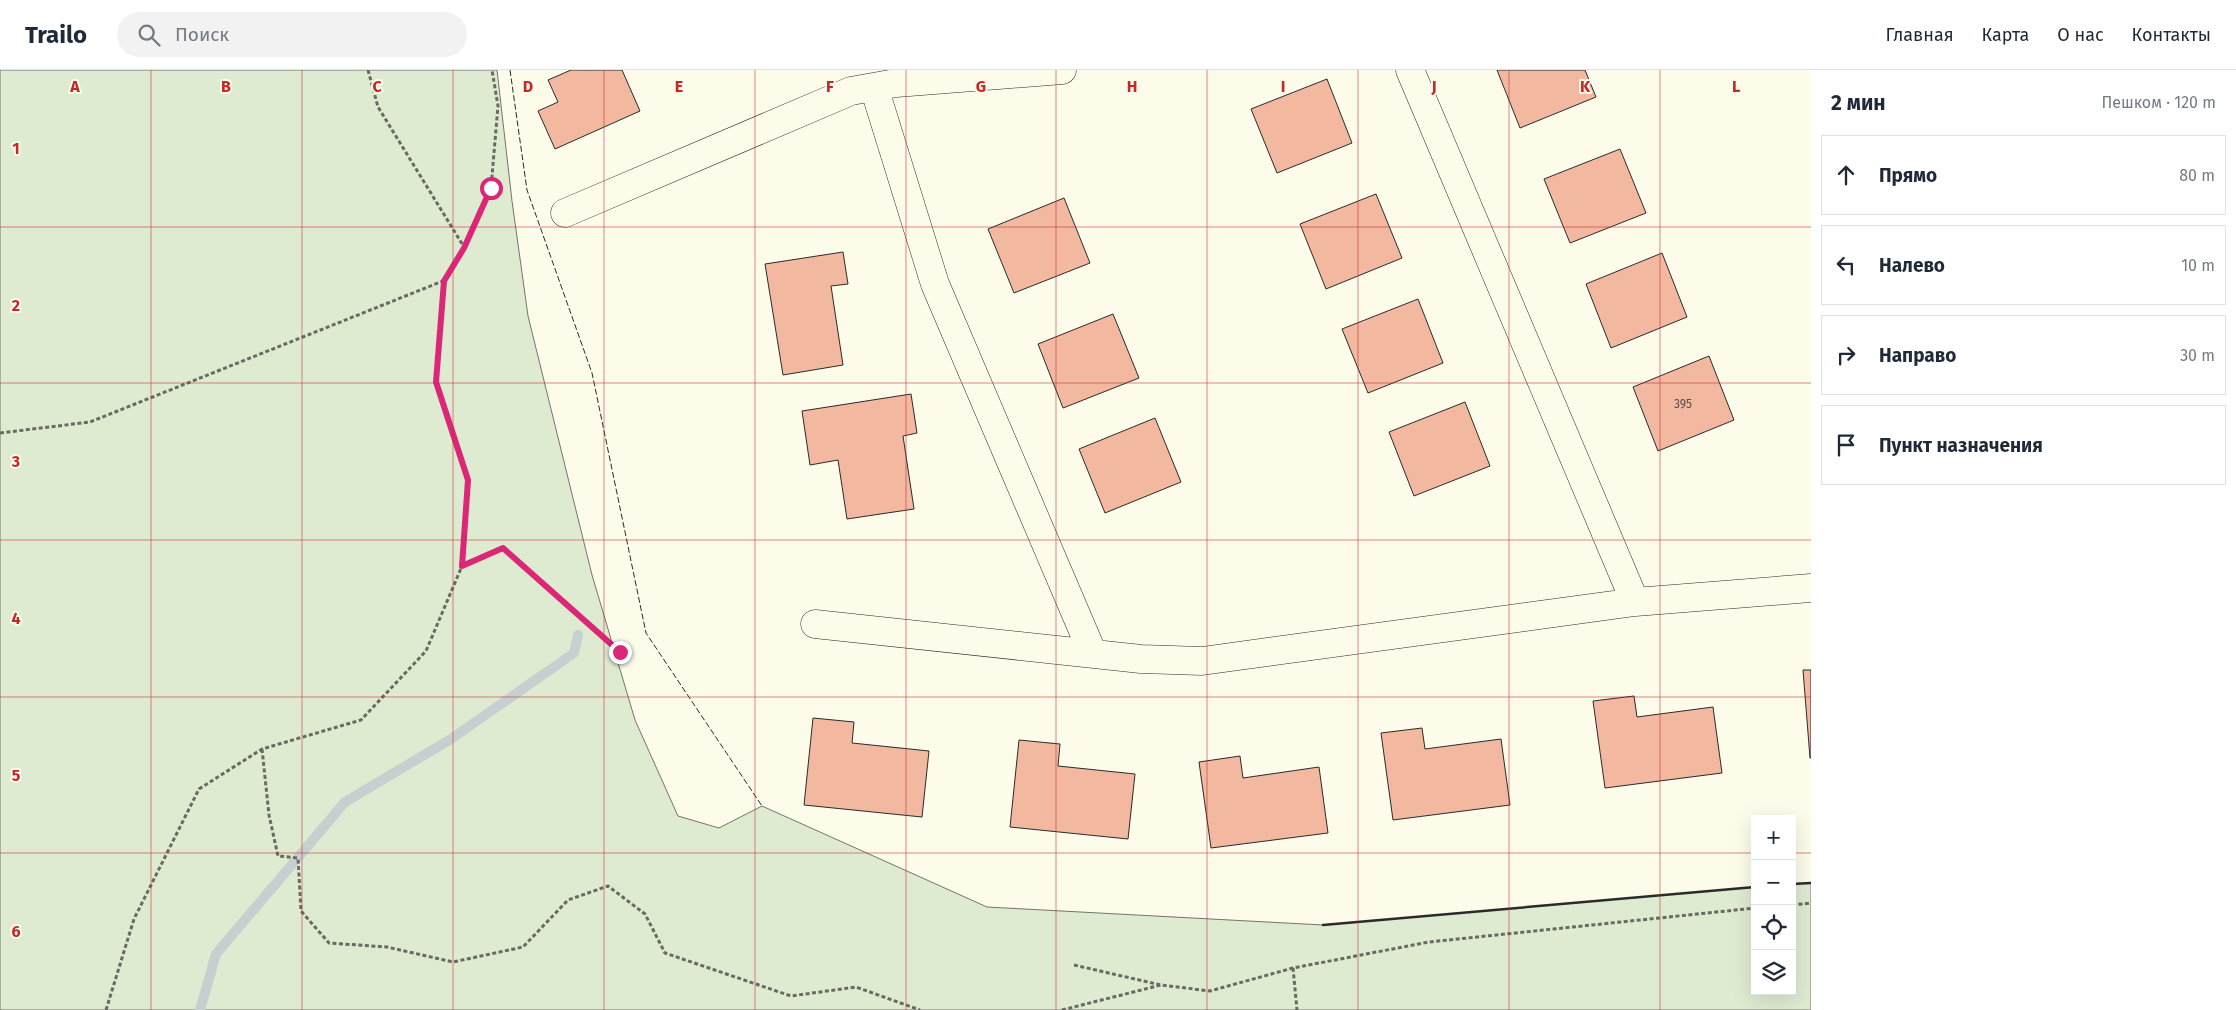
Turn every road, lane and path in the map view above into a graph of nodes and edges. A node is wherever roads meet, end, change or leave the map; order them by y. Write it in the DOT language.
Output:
graph roads {
  1 [pos="368,70"];
  2 [pos="492,70"];
  3 [pos="1062,70"];
  4 [pos="1410,70"];
  5 [pos="874,87"];
  6 [pos="565,213"];
  7 [pos="464,248"];
  8 [pos="444,281"];
  9 [pos="0,433"];
  10 [pos="462,566"];
  11 [pos="1811,588"];
  12 [pos="1635,602"];
  13 [pos="814,624"];
  14 [pos="620,652"];
  15 [pos="1093,654"];
  16 [pos="262,749"];
  17 [pos="1811,903"];
  18 [pos="1796,904"];
  19 [pos="1751,908"];
  20 [pos="1074,965"];
  21 [pos="1294,968"];
  22 [pos="1161,985"];
  23 [pos="106,1010"];
  24 [pos="920,1010"];
  25 [pos="1062,1010"];
  26 [pos="1297,1010"];
  1 -- 7 [label="path"];
  2 -- 7 [label="path"];
  3 -- 5 [label="lane"];
  4 -- 12 [label="lane"];
  5 -- 6 [label="lane"];
  5 -- 15 [label="lane"];
  7 -- 8 [label="path"];
  8 -- 9 [label="path"];
  8 -- 10 [label="path"];
  10 -- 14 [label="path"];
  10 -- 16 [label="path"];
  11 -- 12 [label="lane"];
  12 -- 15 [label="lane"];
  13 -- 15 [label="lane"];
  16 -- 23 [label="path"];
  16 -- 24 [label="path"];
  17 -- 18 [label="path"];
  19 -- 21 [label="path"];
  20 -- 22 [label="path"];
  21 -- 22 [label="path"];
  21 -- 26 [label="path"];
  22 -- 25 [label="path"];
}
